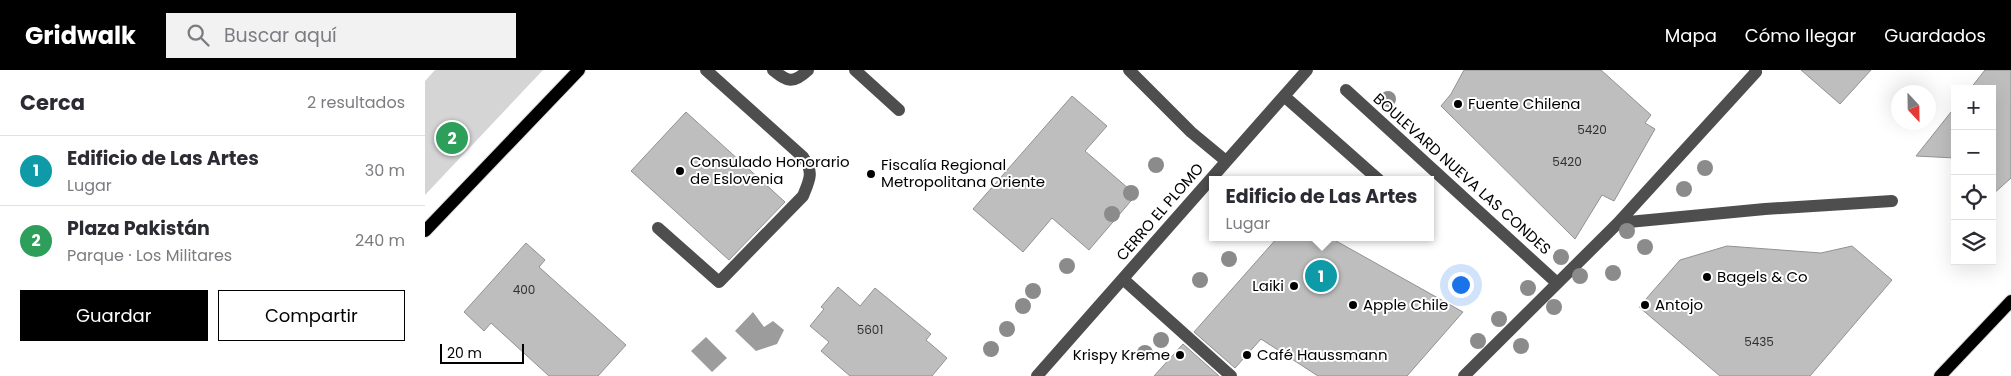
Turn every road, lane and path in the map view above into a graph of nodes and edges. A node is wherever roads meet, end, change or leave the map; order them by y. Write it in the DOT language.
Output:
graph roads {
  1 [pos="579,70"];
  2 [pos="706,70"];
  3 [pos="773,70"];
  4 [pos="808,70"];
  5 [pos="855,70"];
  6 [pos="1129,70"];
  7 [pos="1307,70"];
  8 [pos="1755,70"];
  9 [pos="1346,90"];
  10 [pos="1284,96"];
  11 [pos="899,110"];
  12 [pos="1226,161"];
  13 [pos="1213,176"];
  14 [pos="1374,176"];
  15 [pos="1209,180"];
  16 [pos="1892,201"];
  17 [pos="1618,223"];
  18 [pos="657,228"];
  19 [pos="425,231"];
  20 [pos="1123,279"];
  21 [pos="1557,283"];
  22 [pos="2011,301"];
  23 [pos="1037,376"];
  24 [pos="1231,376"];
  25 [pos="1464,376"];
  26 [pos="1939,376"];
  1 -- 19 [label="main road"];
  2 -- 18 [label="street"];
  3 -- 4 [label="street"];
  5 -- 11 [label="street"];
  6 -- 12 [label="street"];
  7 -- 10 [label="street, CERRO EL PLOMO"];
  8 -- 17 [label="street"];
  9 -- 21 [label="street, BOULEVARD NUEVA LAS CONDES"];
  10 -- 12 [label="street, CERRO EL PLOMO"];
  10 -- 14 [label="street"];
  12 -- 13 [label="street, CERRO EL PLOMO"];
  15 -- 20 [label="street, CERRO EL PLOMO"];
  16 -- 17 [label="street"];
  17 -- 21 [label="street"];
  20 -- 23 [label="street, CERRO EL PLOMO"];
  20 -- 24 [label="street"];
  21 -- 25 [label="street"];
  22 -- 26 [label="main road"];
}
